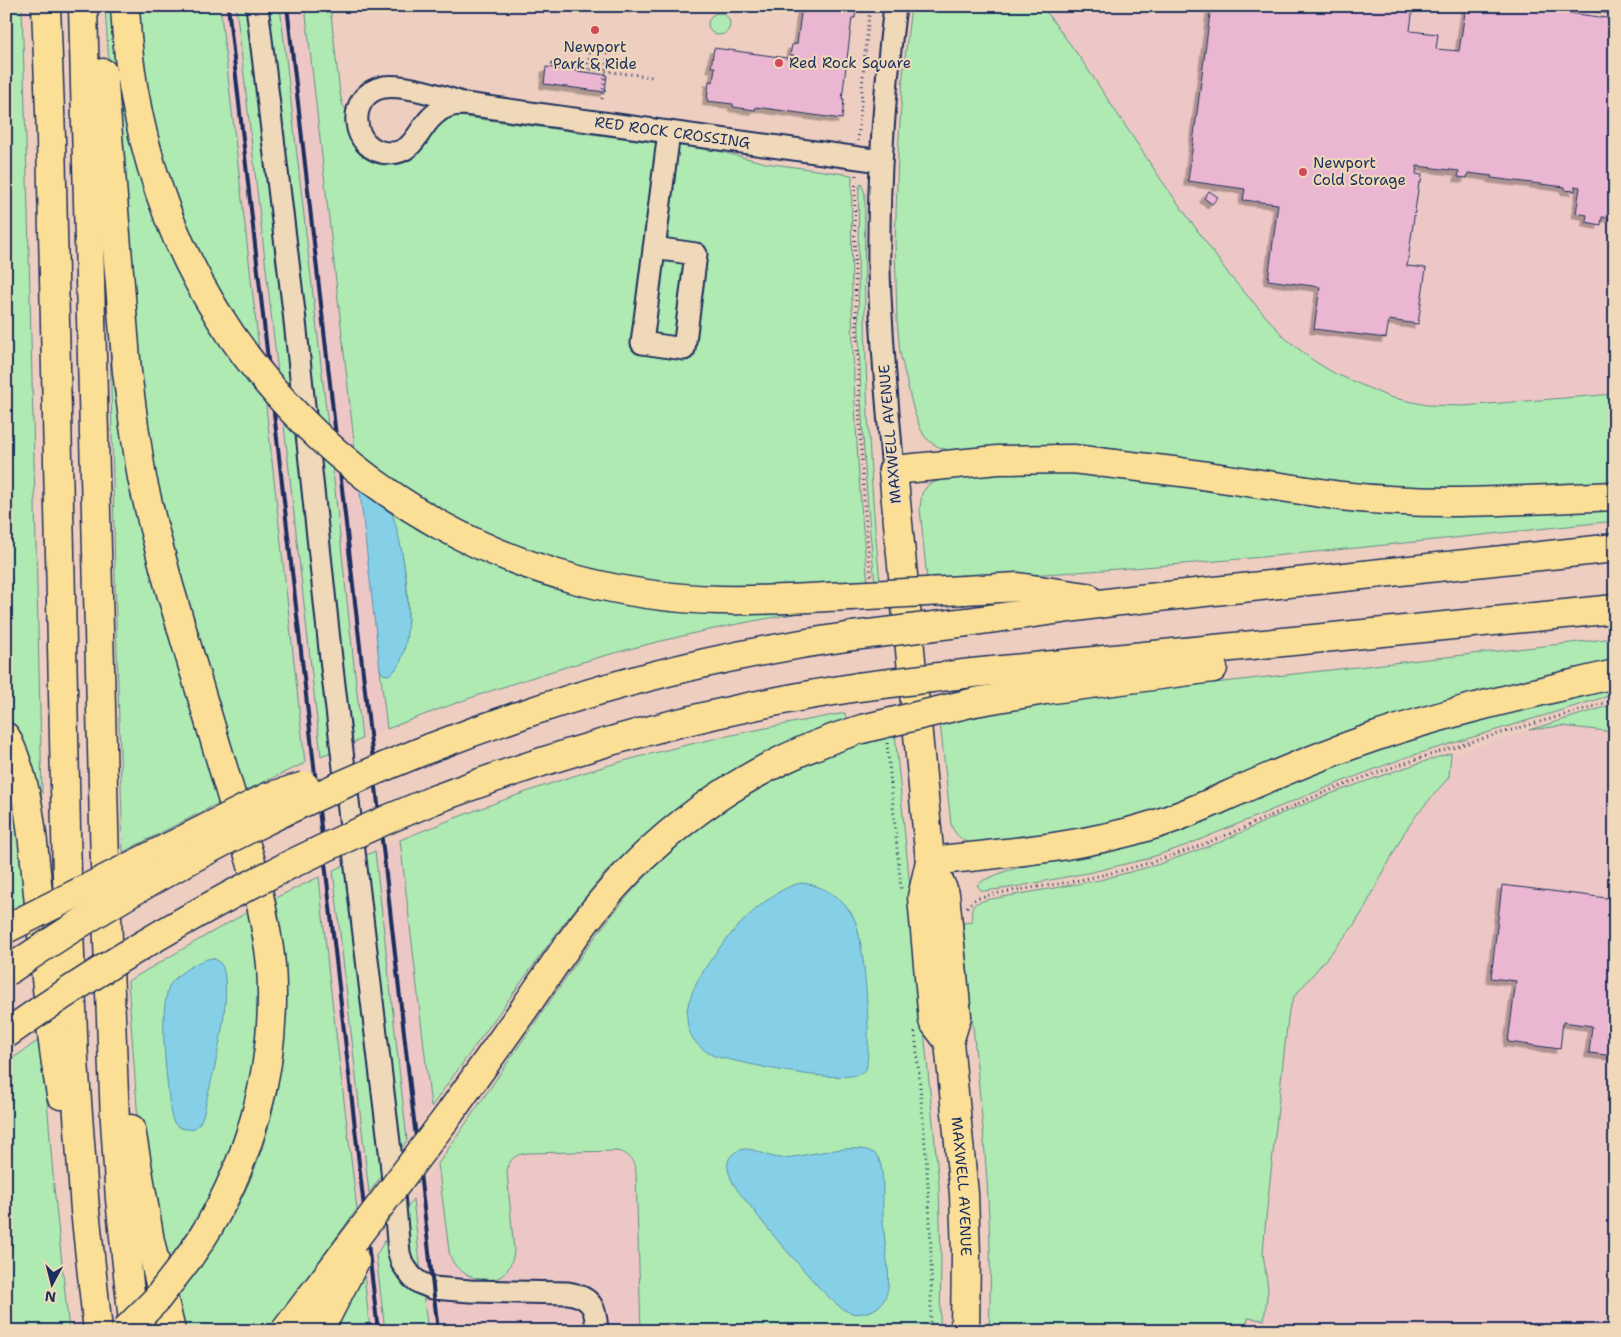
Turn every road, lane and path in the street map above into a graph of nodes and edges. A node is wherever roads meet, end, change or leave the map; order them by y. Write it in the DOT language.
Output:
graph roads {
  1 [pos="46,6"];
  2 [pos="83,6"];
  3 [pos="96,6"];
  4 [pos="125,6"];
  5 [pos="257,6"];
  6 [pos="870,6"];
  7 [pos="895,6"];
  8 [pos="590,47"];
  9 [pos="608,50"];
  10 [pos="551,64"];
  11 [pos="588,69"];
  12 [pos="606,71"];
  13 [pos="653,78"];
  14 [pos="602,99"];
  15 [pos="465,104"];
  16 [pos="669,132"];
  17 [pos="858,134"];
  18 [pos="881,161"];
  19 [pos="856,182"];
  20 [pos="654,248"];
  21 [pos="893,470"];
  22 [pos="1615,496"];
  23 [pos="1615,548"];
  24 [pos="860,590"];
  25 [pos="1121,601"];
  26 [pos="1615,609"];
  27 [pos="1490,622"];
  28 [pos="1615,674"];
  29 [pos="1615,700"];
  30 [pos="6,737"];
  31 [pos="887,742"];
  32 [pos="430,748"];
  33 [pos="930,861"];
  34 [pos="901,889"];
  35 [pos="966,912"];
  36 [pos="6,929"];
  37 [pos="6,972"];
  38 [pos="111,996"];
  39 [pos="914,1026"];
  40 [pos="6,1034"];
  41 [pos="445,1120"];
  42 [pos="92,1283"];
  43 [pos="98,1331"];
  44 [pos="125,1331"];
  45 [pos="134,1331"];
  46 [pos="171,1331"];
  47 [pos="285,1331"];
  48 [pos="319,1331"];
  49 [pos="597,1331"];
  50 [pos="930,1331"];
  51 [pos="965,1331"];
  1 -- 42 [label="main road"];
  2 -- 38 [label="main road"];
  3 -- 44 [label="main road, bridge"];
  4 -- 24 [label="main road, bridge"];
  5 -- 49 [label="street"];
  6 -- 17 [label="path"];
  7 -- 18 [label="street, MAXWELL AVENUE"];
  8 -- 11 [label="path"];
  9 -- 12 [label="path"];
  10 -- 11 [label="path"];
  11 -- 12 [label="path"];
  12 -- 13 [label="path"];
  12 -- 14 [label="path"];
  15 -- 15 [label="street, RED ROCK CROSSING"];
  15 -- 16 [label="street, RED ROCK CROSSING"];
  16 -- 18 [label="street, RED ROCK CROSSING"];
  16 -- 20 [label="street"];
  18 -- 21 [label="street, MAXWELL AVENUE"];
  19 -- 24 [label="path"];
  20 -- 20 [label="street"];
  21 -- 22 [label="main road"];
  21 -- 33 [label="main road, MAXWELL AVENUE"];
  23 -- 25 [label="main road"];
  24 -- 25 [label="main road, bridge"];
  25 -- 32 [label="main road, bridge"];
  26 -- 27 [label="main road"];
  27 -- 40 [label="main road, bridge"];
  27 -- 41 [label="main road, bridge"];
  28 -- 33 [label="main road"];
  29 -- 35 [label="path"];
  30 -- 42 [label="main road"];
  31 -- 34 [label="path"];
  32 -- 36 [label="main road, bridge"];
  32 -- 37 [label="main road, bridge"];
  33 -- 51 [label="main road, MAXWELL AVENUE"];
  38 -- 45 [label="main road"];
  38 -- 46 [label="main road"];
  39 -- 50 [label="path"];
  41 -- 47 [label="main road, bridge"];
  41 -- 48 [label="main road, bridge"];
  42 -- 43 [label="main road"];
}
